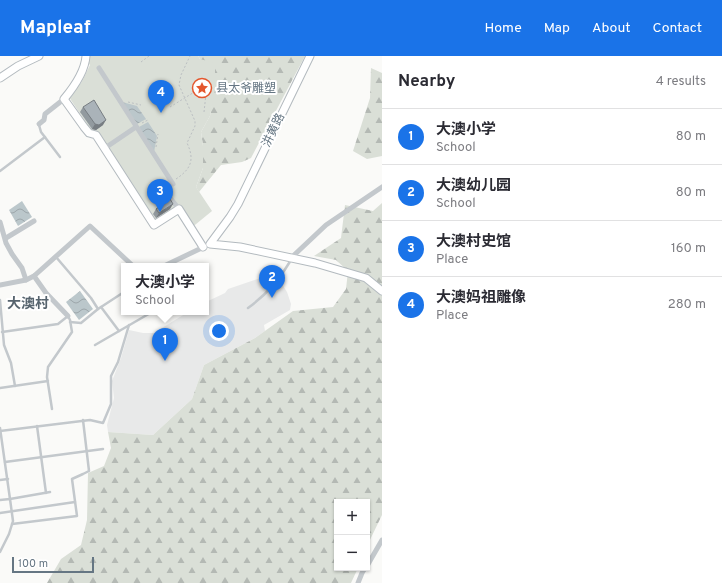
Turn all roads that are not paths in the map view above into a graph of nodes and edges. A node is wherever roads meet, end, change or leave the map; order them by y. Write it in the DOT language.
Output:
graph roads {
  1 [pos="39,56"];
  2 [pos="86,56"];
  3 [pos="310,56"];
  4 [pos="99,68"];
  5 [pos="0,78"];
  6 [pos="64,99"];
  7 [pos="39,124"];
  8 [pos="136,127"];
  9 [pos="45,137"];
  10 [pos="105,148"];
  11 [pos="60,156"];
  12 [pos="0,171"];
  13 [pos="172,183"];
  14 [pos="382,187"];
  15 [pos="168,194"];
  16 [pos="179,210"];
  17 [pos="34,221"];
  18 [pos="0,222"];
  19 [pos="6,238"];
  20 [pos="210,244"];
  21 [pos="203,247"];
  22 [pos="55,256"];
  23 [pos="292,258"];
  24 [pos="130,263"];
  25 [pos="170,263"];
  26 [pos="34,276"];
  27 [pos="26,280"];
  28 [pos="0,285"];
  29 [pos="382,292"];
  30 [pos="121,294"];
  31 [pos="0,300"];
  32 [pos="99,308"];
  33 [pos="248,308"];
  34 [pos="147,315"];
  35 [pos="68,316"];
  36 [pos="70,322"];
  37 [pos="129,325"];
  38 [pos="119,331"];
  39 [pos="2,332"];
  40 [pos="95,345"];
  41 [pos="48,381"];
  42 [pos="14,386"];
  43 [pos="0,388"];
  44 [pos="52,409"];
  45 [pos="83,420"];
  46 [pos="37,426"];
  47 [pos="0,428"];
  48 [pos="0,431"];
  49 [pos="103,449"];
  50 [pos="87,451"];
  51 [pos="5,462"];
  52 [pos="8,479"];
  53 [pos="0,480"];
  54 [pos="10,499"];
  55 [pos="0,500"];
  56 [pos="75,502"];
  57 [pos="12,511"];
  58 [pos="0,513"];
  59 [pos="12,524"];
  60 [pos="382,540"];
  61 [pos="0,552"];
  62 [pos="370,560"];
  63 [pos="363,571"];
  64 [pos="358,583"];
  1 -- 5 [label="main road"];
  2 -- 6 [label="main road"];
  3 -- 20 [label="main road, 汫黄路"];
  4 -- 8 [label="street"];
  6 -- 7 [label="street"];
  6 -- 10 [label="main road"];
  7 -- 9 [label="lane"];
  8 -- 10 [label="street"];
  8 -- 13 [label="street"];
  9 -- 11 [label="lane"];
  9 -- 12 [label="lane"];
  10 -- 16 [label="main road"];
  14 -- 23 [label="street"];
  15 -- 16 [label="street"];
  16 -- 21 [label="main road"];
  17 -- 19 [label="street"];
  18 -- 19 [label="street"];
  19 -- 27 [label="street"];
  20 -- 21 [label="street"];
  20 -- 23 [label="main road"];
  21 -- 25 [label="street"];
  22 -- 24 [label="street"];
  22 -- 26 [label="street"];
  22 -- 32 [label="lane"];
  23 -- 29 [label="main road"];
  23 -- 33 [label="lane"];
  26 -- 27 [label="street"];
  26 -- 35 [label="street"];
  27 -- 28 [label="street"];
  30 -- 32 [label="lane"];
  31 -- 39 [label="lane"];
  32 -- 36 [label="lane"];
  32 -- 38 [label="lane"];
  34 -- 37 [label="lane"];
  35 -- 36 [label="lane"];
  35 -- 39 [label="lane"];
  36 -- 41 [label="lane"];
  37 -- 38 [label="lane"];
  37 -- 45 [label="lane"];
  38 -- 40 [label="lane"];
  39 -- 42 [label="lane"];
  41 -- 42 [label="lane"];
  41 -- 44 [label="lane"];
  42 -- 43 [label="lane"];
  45 -- 46 [label="lane"];
  45 -- 50 [label="lane"];
  46 -- 48 [label="lane"];
  46 -- 54 [label="lane"];
  47 -- 48 [label="lane"];
  48 -- 51 [label="lane"];
  49 -- 50 [label="lane"];
  50 -- 51 [label="lane"];
  50 -- 56 [label="lane"];
  51 -- 52 [label="lane"];
  52 -- 53 [label="lane"];
  52 -- 54 [label="lane"];
  54 -- 55 [label="lane"];
  54 -- 57 [label="lane"];
  56 -- 57 [label="lane"];
  56 -- 59 [label="lane"];
  57 -- 58 [label="lane"];
  57 -- 59 [label="lane"];
  59 -- 61 [label="lane"];
  60 -- 62 [label="street"];
  63 -- 64 [label="street"];
}
